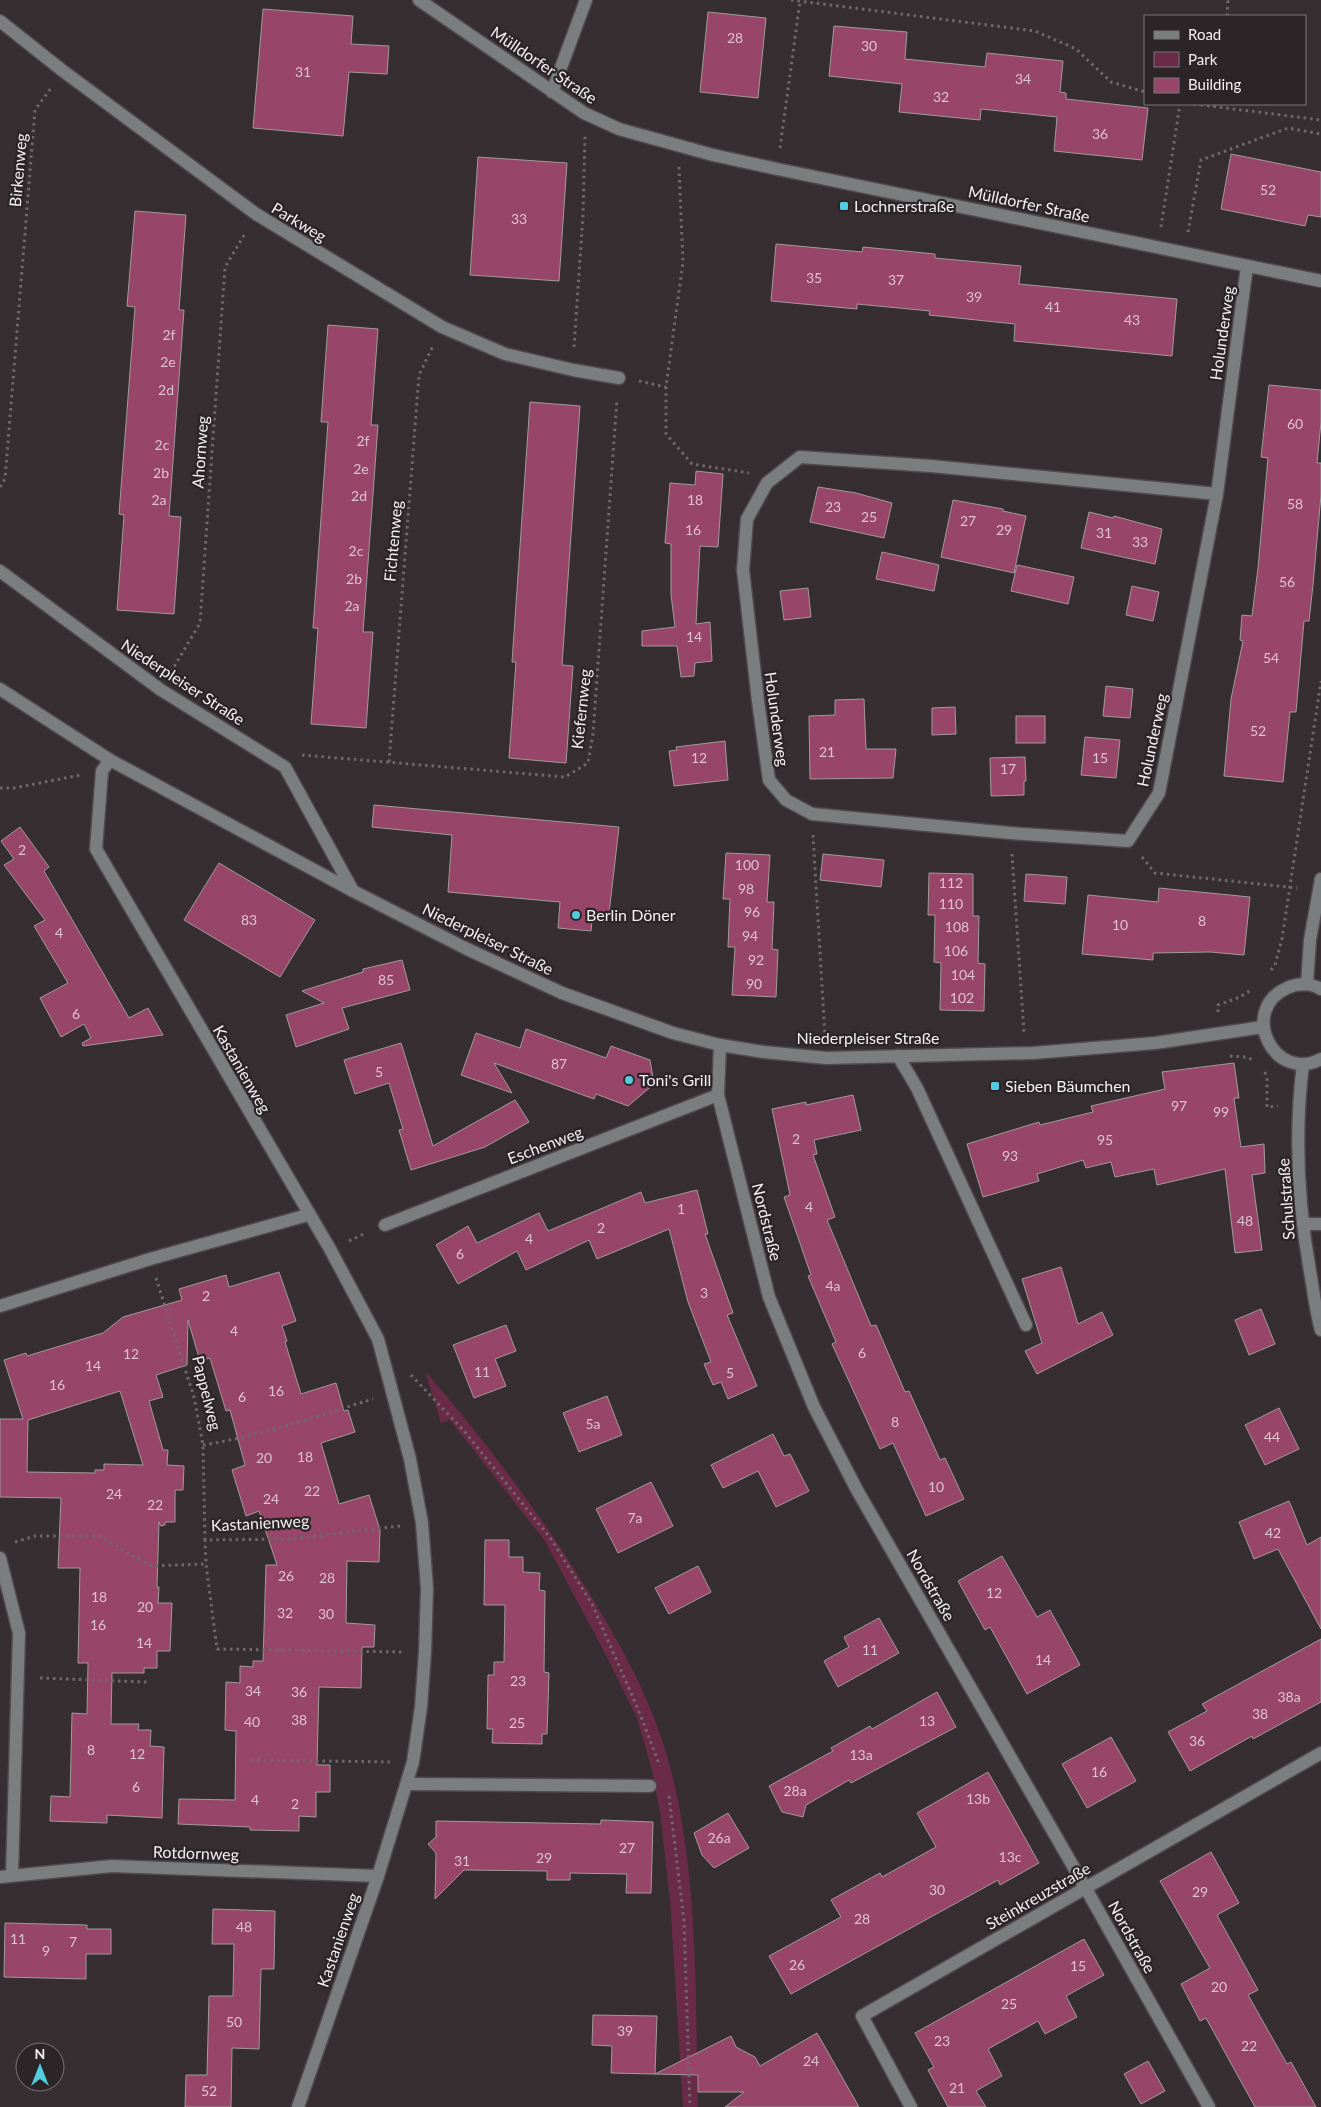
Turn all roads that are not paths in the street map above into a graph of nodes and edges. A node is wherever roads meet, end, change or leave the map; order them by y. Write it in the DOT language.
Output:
graph roads {
  1 [pos="418,0"];
  2 [pos="586,0"];
  3 [pos="0,21"];
  4 [pos="552,92"];
  5 [pos="1247,266"];
  6 [pos="1321,281"];
  7 [pos="619,378"];
  8 [pos="1217,494"];
  9 [pos="0,571"];
  10 [pos="0,689"];
  11 [pos="110,760"];
  12 [pos="1321,879"];
  13 [pos="353,892"];
  14 [pos="1307,984"];
  15 [pos="1321,989"];
  16 [pos="1263,1027"];
  17 [pos="720,1045"];
  18 [pos="898,1056"];
  19 [pos="1321,1059"];
  20 [pos="1303,1064"];
  21 [pos="718,1095"];
  22 [pos="308,1215"];
  23 [pos="1303,1224"];
  24 [pos="1321,1224"];
  25 [pos="385,1225"];
  26 [pos="0,1306"];
  27 [pos="1026,1325"];
  28 [pos="1321,1330"];
  29 [pos="0,1558"];
  30 [pos="1321,1753"];
  31 [pos="408,1784"];
  32 [pos="650,1786"];
  33 [pos="6,1876"];
  34 [pos="378,1876"];
  35 [pos="1085,1887"];
  36 [pos="298,2107"];
  37 [pos="911,2107"];
  38 [pos="1209,2107"];
  1 -- 4 [label="street, Mülldorfer Straße"];
  2 -- 4 [label="street"];
  3 -- 7 [label="street, Parkweg"];
  4 -- 5 [label="street, Mülldorfer Straße"];
  5 -- 6 [label="street, Mülldorfer Straße"];
  5 -- 8 [label="street, Holunderweg"];
  8 -- 8 [label="street, Holunderweg"];
  9 -- 13 [label="street, Niederpleiser Straße"];
  10 -- 11 [label="street, Niederpleiser Straße"];
  11 -- 13 [label="street, Niederpleiser Straße"];
  11 -- 22 [label="street, Kastanienweg"];
  12 -- 14 [label="street"];
  13 -- 17 [label="street, Niederpleiser Straße"];
  14 -- 15 [label="street"];
  14 -- 16 [label="street"];
  16 -- 18 [label="street, Niederpleiser Straße"];
  16 -- 20 [label="street"];
  17 -- 18 [label="street, Niederpleiser Straße"];
  17 -- 21 [label="street, Nordstraße"];
  18 -- 27 [label="street"];
  19 -- 20 [label="street"];
  20 -- 23 [label="street, Schulstraße"];
  21 -- 25 [label="street, Eschenweg"];
  21 -- 35 [label="street, Nordstraße"];
  22 -- 26 [label="street"];
  22 -- 31 [label="street, Kastanienweg"];
  23 -- 24 [label="street"];
  23 -- 28 [label="street, Schulstraße"];
  29 -- 33 [label="street, Rotdornweg"];
  30 -- 35 [label="street, Steinkreuzstraße"];
  31 -- 32 [label="street"];
  31 -- 34 [label="street, Kastanienweg"];
  33 -- 34 [label="street, Rotdornweg"];
  34 -- 36 [label="street, Kastanienweg"];
  35 -- 37 [label="street, Steinkreuzstraße"];
  35 -- 38 [label="street, Nordstraße"];
}
